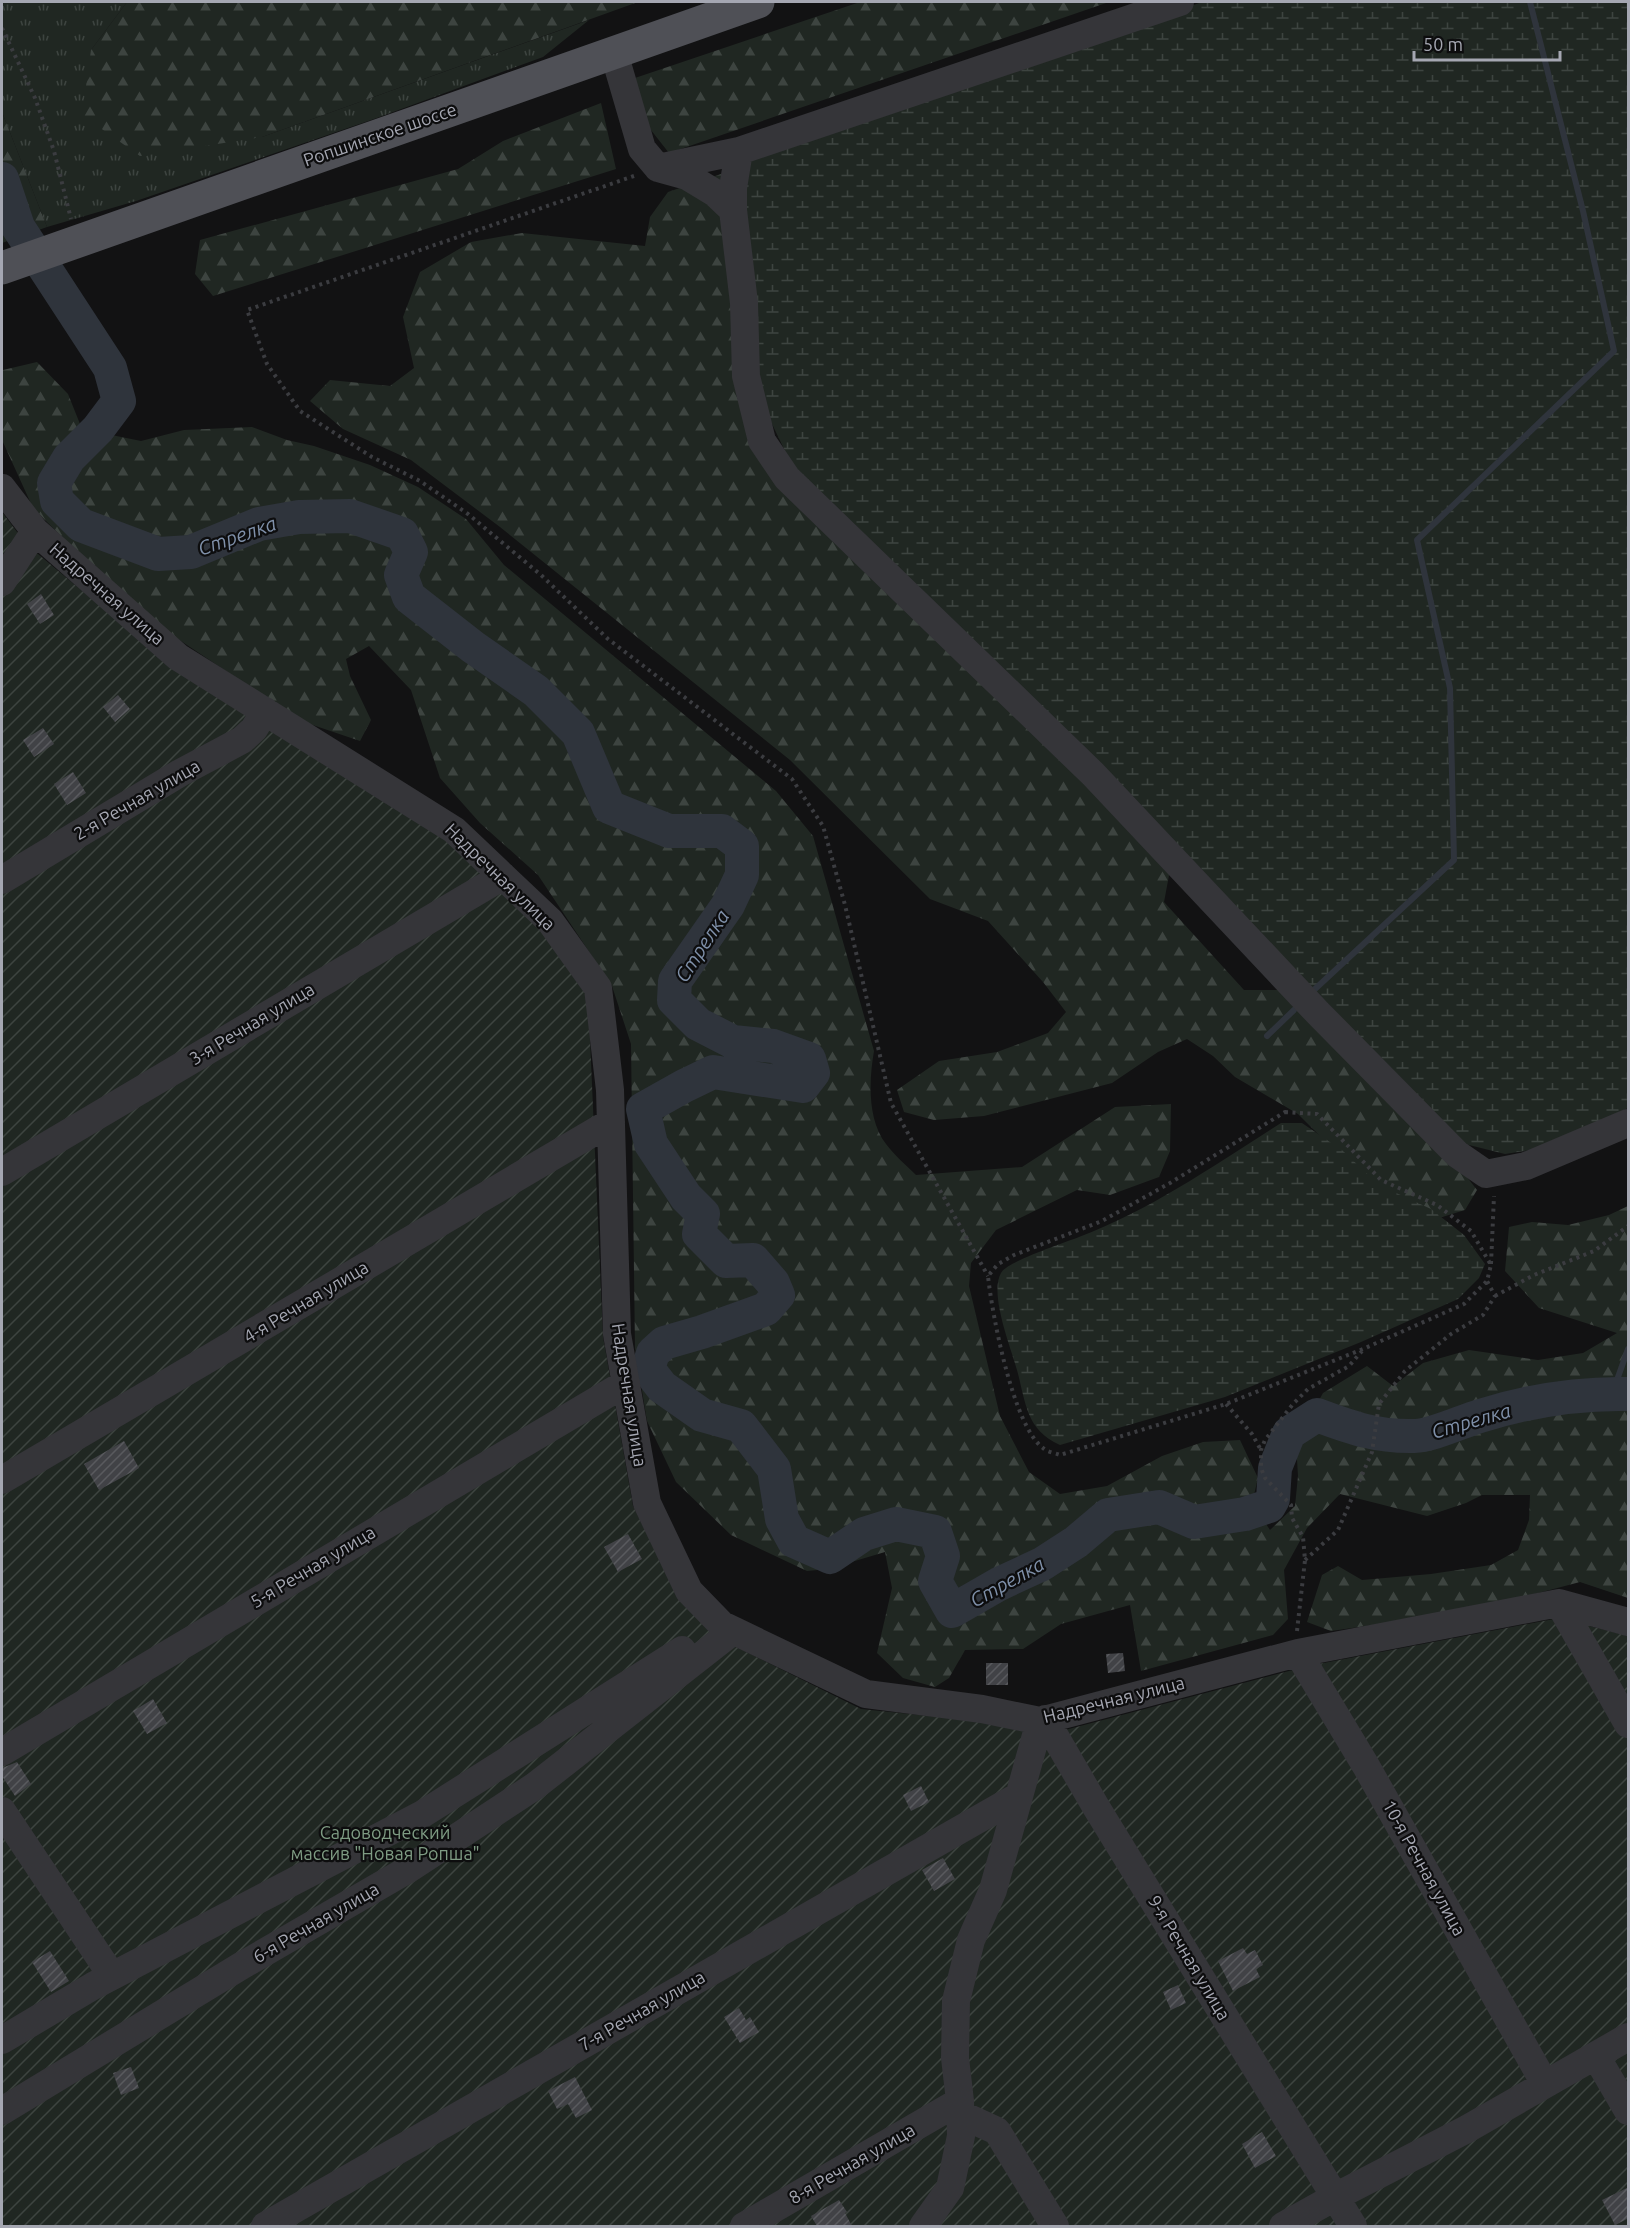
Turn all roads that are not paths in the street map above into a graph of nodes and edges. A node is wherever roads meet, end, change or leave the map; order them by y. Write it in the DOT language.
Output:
graph roads {
  1 [pos="758,2"];
  2 [pos="1180,2"];
  3 [pos="614,53"];
  4 [pos="739,151"];
  5 [pos="658,168"];
  6 [pos="733,210"];
  7 [pos="3,267"];
  8 [pos="2,489"];
  9 [pos="35,531"];
  10 [pos="2,582"];
  11 [pos="265,711"];
  12 [pos="503,876"];
  13 [pos="2,880"];
  14 [pos="611,1122"];
  15 [pos="1629,1123"];
  16 [pos="2,1172"];
  17 [pos="626,1383"];
  18 [pos="2,1480"];
  19 [pos="1559,1603"];
  20 [pos="1629,1622"];
  21 [pos="727,1628"];
  22 [pos="1298,1653"];
  23 [pos="1042,1720"];
  24 [pos="1629,1725"];
  25 [pos="2,1752"];
  26 [pos="1020,1796"];
  27 [pos="2,1811"];
  28 [pos="112,1976"];
  29 [pos="1629,2037"];
  30 [pos="2,2040"];
  31 [pos="1596,2056"];
  32 [pos="1545,2084"];
  33 [pos="960,2108"];
  34 [pos="2,2111"];
  35 [pos="1629,2111"];
  36 [pos="1335,2197"];
  37 [pos="265,2226"];
  38 [pos="744,2226"];
  39 [pos="923,2226"];
  40 [pos="1055,2226"];
  41 [pos="1283,2226"];
  42 [pos="1353,2226"];
  1 -- 3 [label="main road, Ропшинское шоссе"];
  2 -- 4 [label="street"];
  3 -- 5 [label="street"];
  3 -- 7 [label="main road, Ропшинское шоссе"];
  4 -- 5 [label="street"];
  4 -- 6 [label="street"];
  5 -- 6 [label="street"];
  6 -- 15 [label="street"];
  8 -- 9 [label="street, Надречная улица"];
  9 -- 10 [label="street"];
  9 -- 11 [label="street, Надречная улица"];
  11 -- 12 [label="street, Надречная улица"];
  11 -- 13 [label="street, 2-я Речная улица"];
  12 -- 14 [label="street, Надречная улица"];
  12 -- 16 [label="street, 3-я Речная улица"];
  14 -- 17 [label="street, Надречная улица"];
  14 -- 18 [label="street, 4-я Речная улица"];
  17 -- 21 [label="street, Надречная улица"];
  17 -- 25 [label="street, 5-я Речная улица"];
  19 -- 20 [label="street, Надречная улица"];
  19 -- 22 [label="street, Надречная улица"];
  19 -- 24 [label="street"];
  21 -- 23 [label="street, Надречная улица"];
  21 -- 28 [label="street"];
  21 -- 34 [label="street, 6-я Речная улица"];
  22 -- 23 [label="street, Надречная улица"];
  22 -- 32 [label="street, 10-я Речная улица"];
  23 -- 26 [label="street"];
  23 -- 36 [label="street, 9-я Речная улица"];
  26 -- 33 [label="street"];
  26 -- 37 [label="street, 7-я Речная улица"];
  27 -- 28 [label="street"];
  28 -- 30 [label="street"];
  29 -- 31 [label="street"];
  31 -- 32 [label="street"];
  31 -- 35 [label="street"];
  32 -- 36 [label="street"];
  33 -- 38 [label="street, 8-я Речная улица"];
  33 -- 39 [label="street"];
  33 -- 40 [label="street"];
  36 -- 41 [label="street"];
  36 -- 42 [label="street, 9-я Речная улица"];
}
